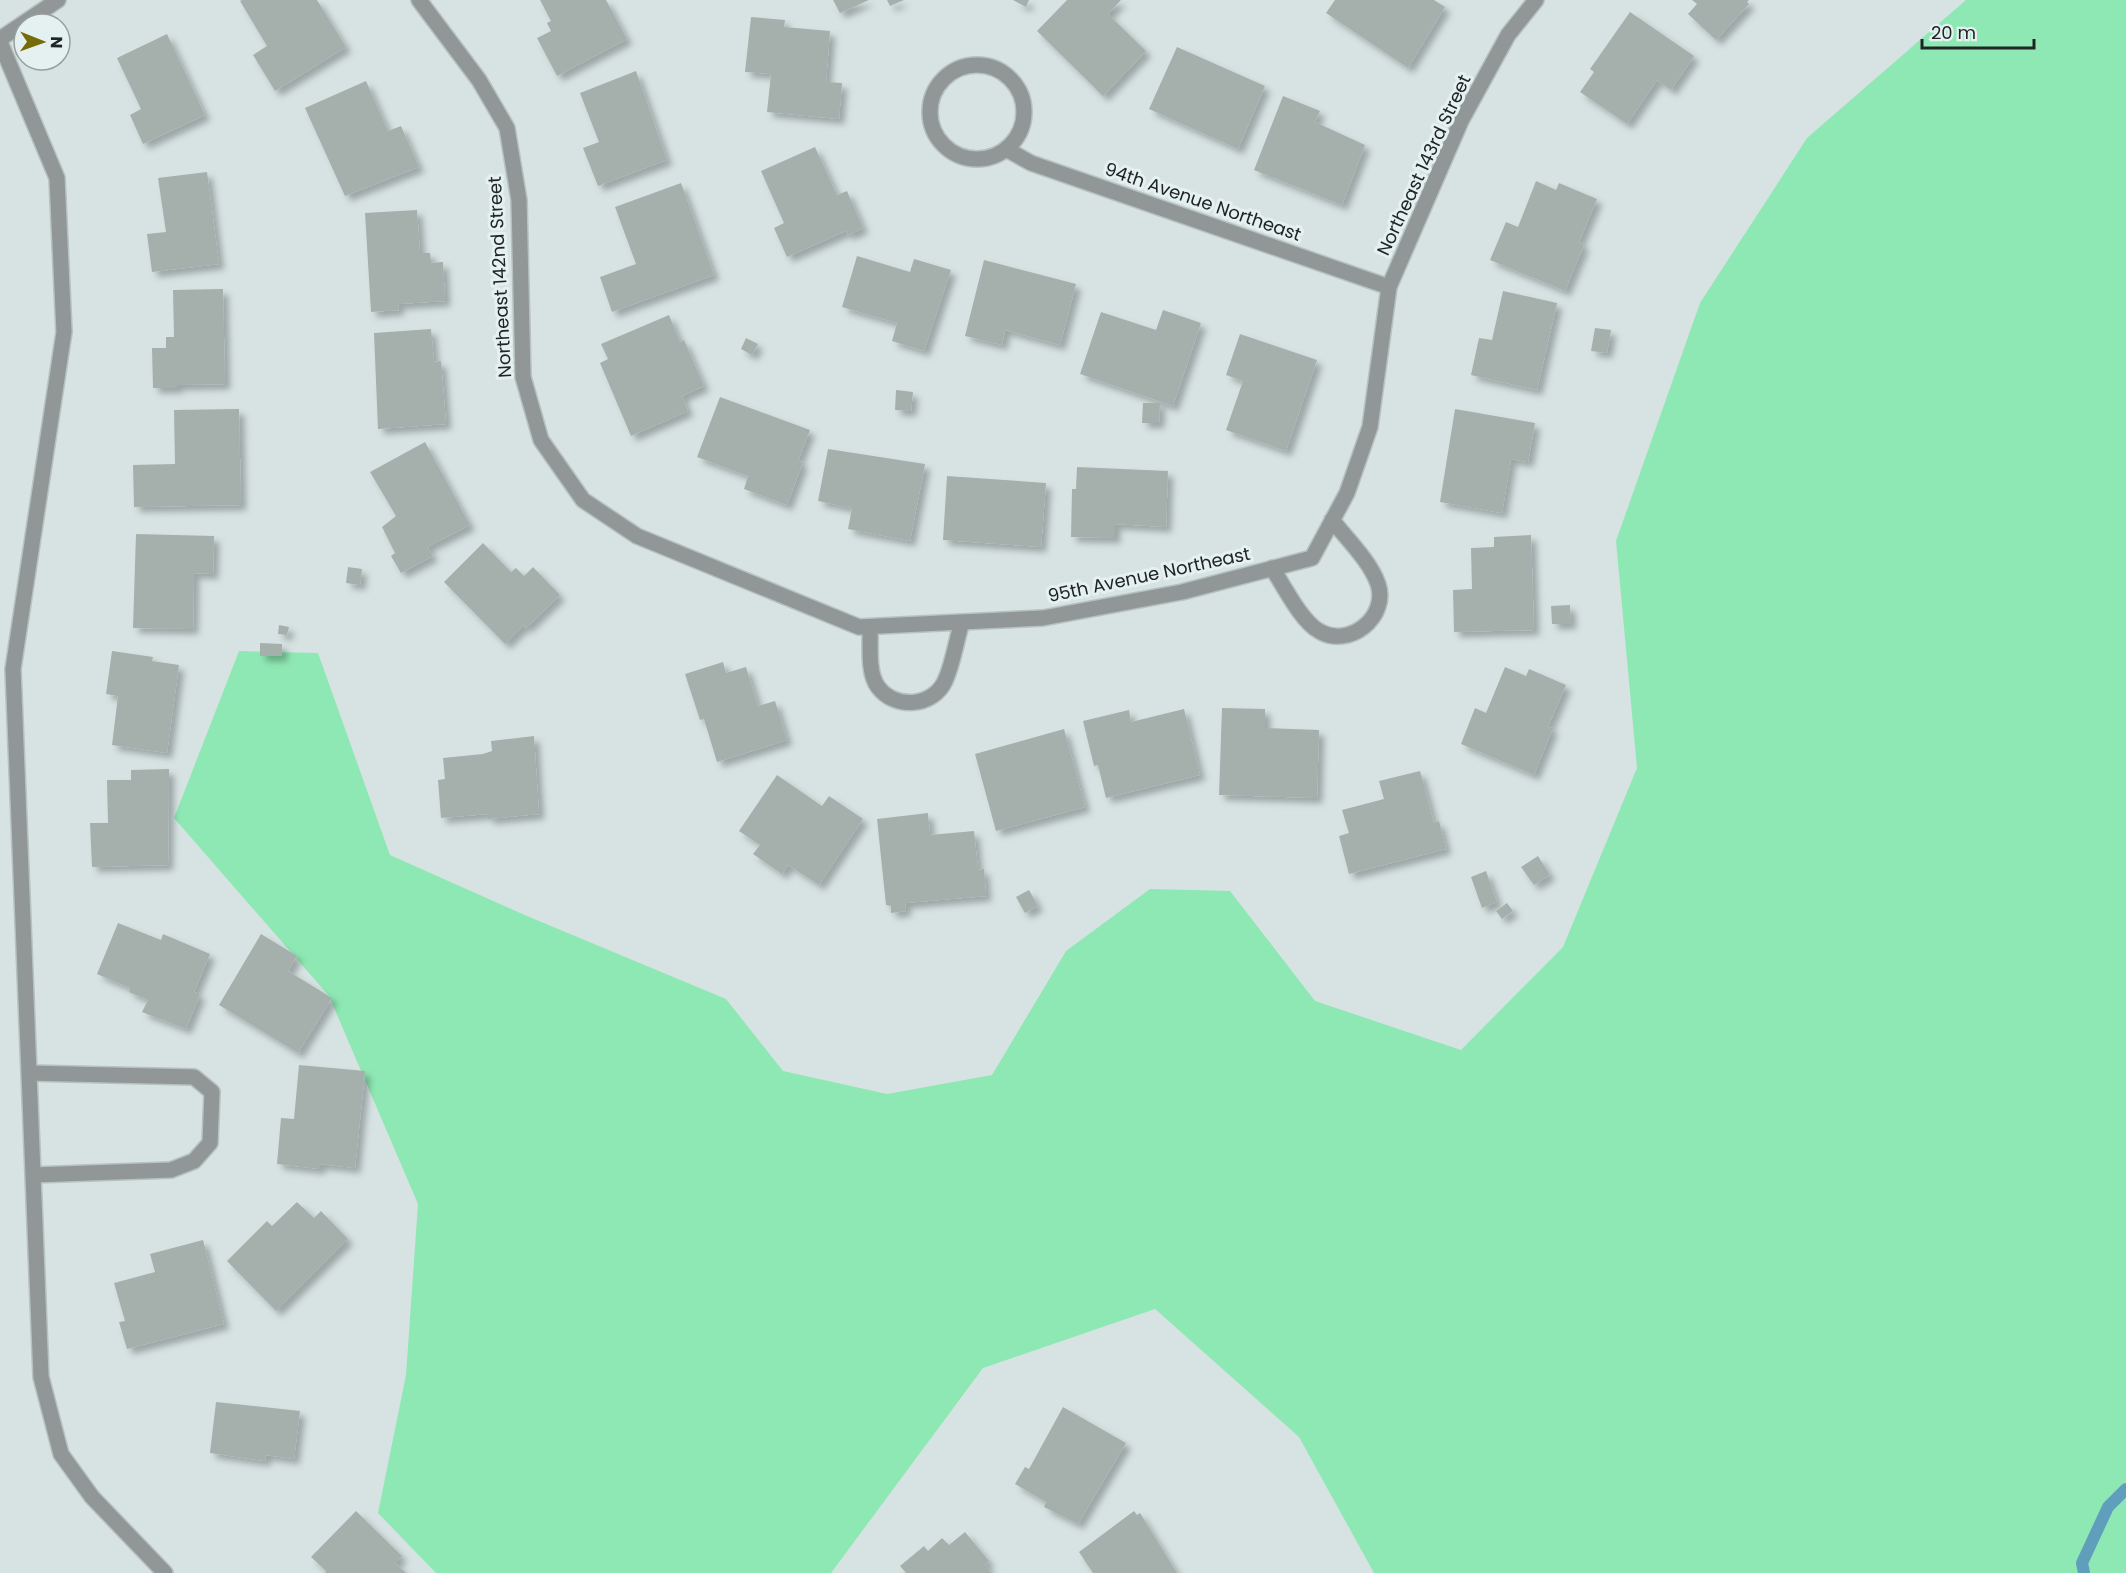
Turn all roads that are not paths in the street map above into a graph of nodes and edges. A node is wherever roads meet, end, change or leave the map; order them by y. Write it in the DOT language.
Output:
graph roads {
  1 [pos="58,0"];
  2 [pos="419,0"];
  3 [pos="1536,0"];
  4 [pos="0,40"];
  5 [pos="1006,149"];
  6 [pos="1389,287"];
  7 [pos="1332,520"];
  8 [pos="637,536"];
  9 [pos="1272,568"];
  10 [pos="962,622"];
  11 [pos="870,627"];
  12 [pos="7,668"];
  13 [pos="29,1073"];
  14 [pos="33,1175"];
  15 [pos="165,1573"];
  1 -- 4 [label="street"];
  2 -- 8 [label="street, Northeast 142nd Street"];
  3 -- 6 [label="street, Northeast 143rd Street"];
  4 -- 12 [label="street"];
  5 -- 5 [label="street"];
  5 -- 6 [label="street, 94th Avenue Northeast"];
  6 -- 7 [label="street, 95th Avenue Northeast"];
  7 -- 9 [label="street, 95th Avenue Northeast"];
  7 -- 9 [label="street, 95th Avenue Northeast"];
  8 -- 11 [label="street, 95th Avenue Northeast"];
  9 -- 10 [label="street, 95th Avenue Northeast"];
  10 -- 11 [label="street, 95th Avenue Northeast"];
  10 -- 11 [label="street"];
  12 -- 13 [label="street"];
  13 -- 14 [label="street"];
  13 -- 14 [label="street"];
  14 -- 15 [label="street"];
}
